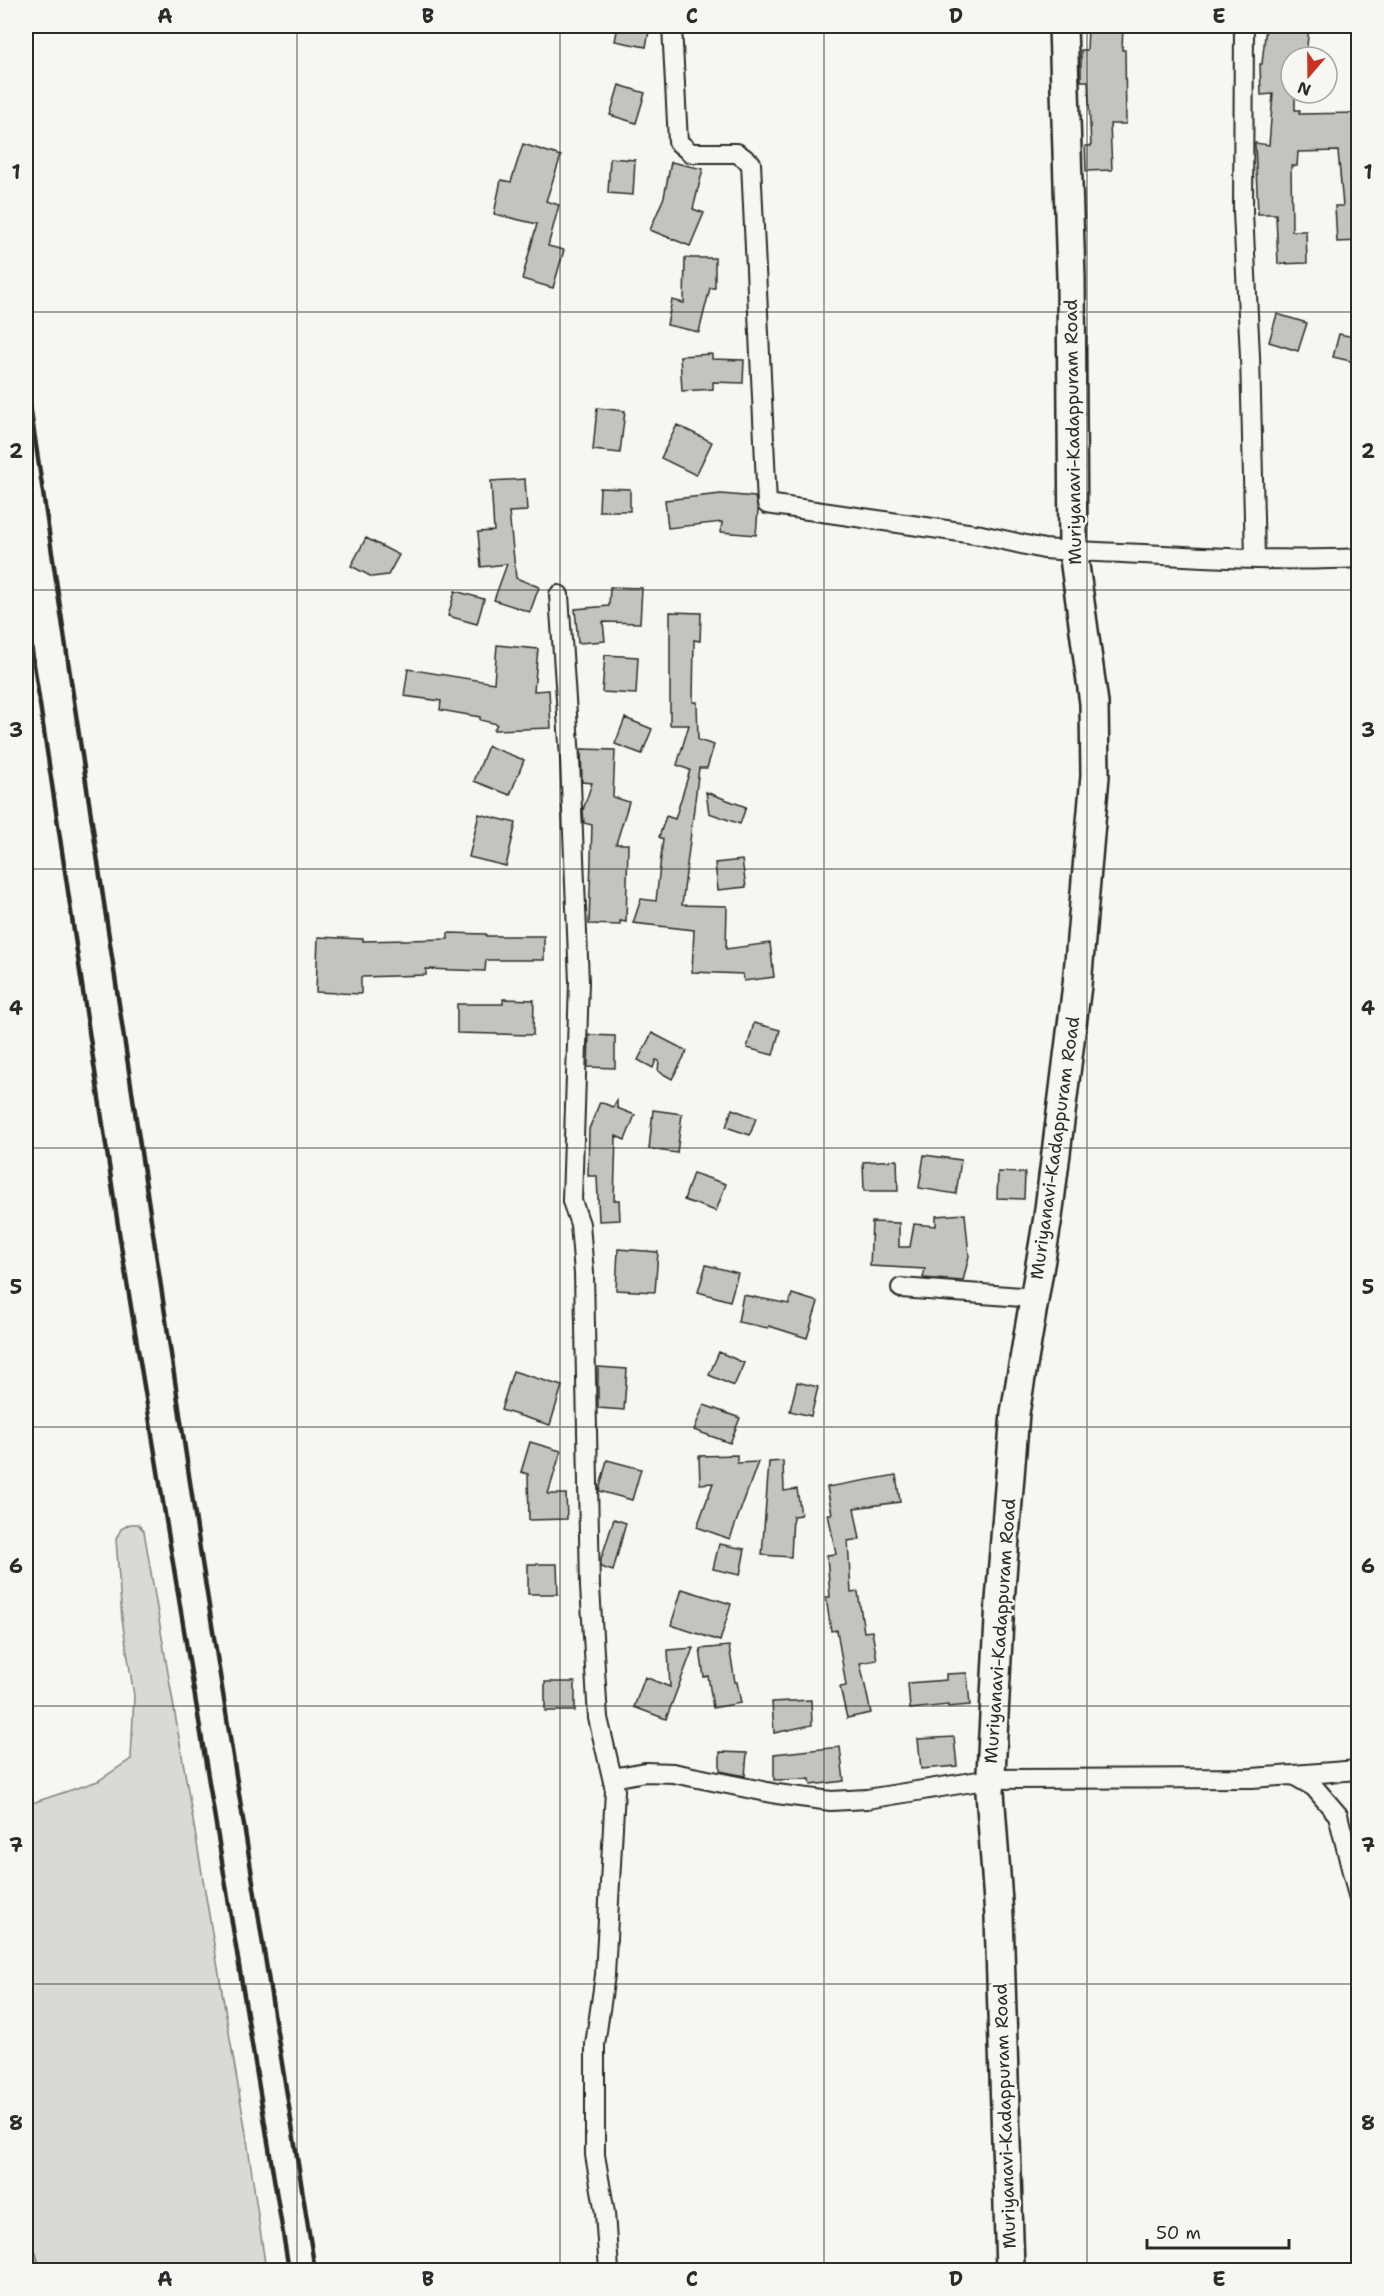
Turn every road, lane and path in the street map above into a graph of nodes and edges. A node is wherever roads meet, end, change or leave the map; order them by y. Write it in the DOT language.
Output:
graph roads {
  1 [pos="672,26"];
  2 [pos="1063,26"];
  3 [pos="1244,26"];
  4 [pos="1072,551"];
  5 [pos="1255,558"];
  6 [pos="1359,558"];
  7 [pos="559,595"];
  8 [pos="901,1288"];
  9 [pos="1035,1298"];
  10 [pos="1359,1770"];
  11 [pos="1293,1775"];
  12 [pos="613,1778"];
  13 [pos="991,1779"];
  14 [pos="1359,1896"];
  15 [pos="609,2271"];
  16 [pos="1010,2271"];
  1 -- 4 [label="street"];
  2 -- 4 [label="main road, Muriyanavi-Kadappuram Road"];
  3 -- 5 [label="street"];
  4 -- 5 [label="street"];
  4 -- 9 [label="main road, Muriyanavi-Kadappuram Road"];
  5 -- 6 [label="street"];
  7 -- 12 [label="street"];
  8 -- 9 [label="street"];
  9 -- 13 [label="main road, Muriyanavi-Kadappuram Road"];
  10 -- 11 [label="street"];
  11 -- 13 [label="street"];
  11 -- 14 [label="street"];
  12 -- 13 [label="street"];
  12 -- 15 [label="street"];
  13 -- 16 [label="main road, Muriyanavi-Kadappuram Road"];
}
